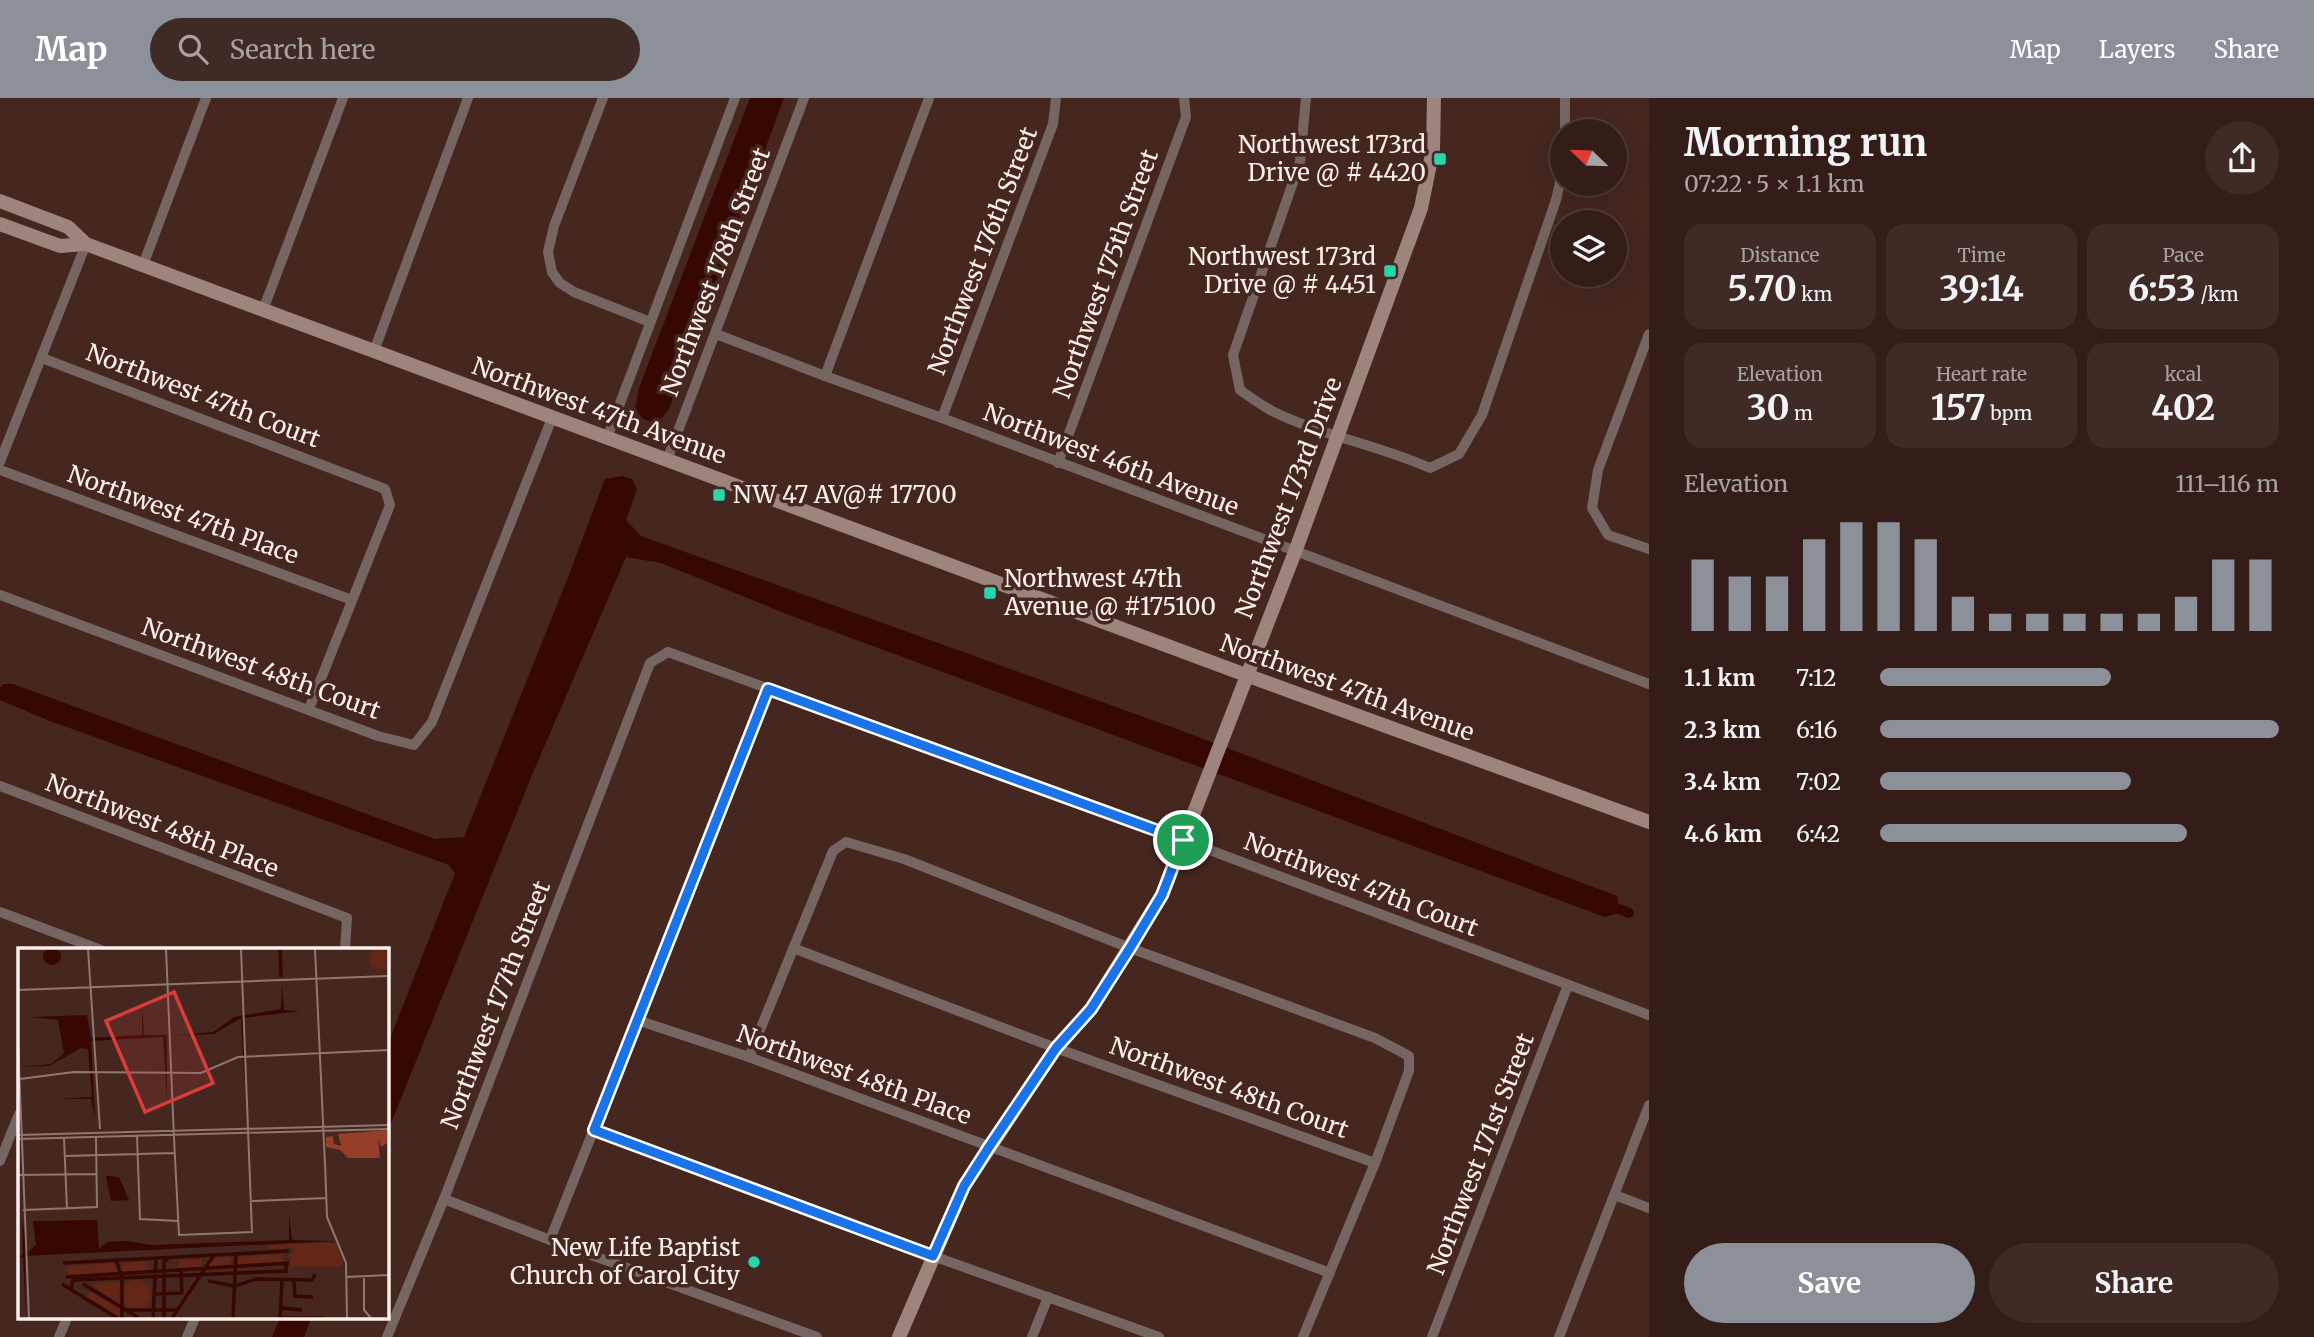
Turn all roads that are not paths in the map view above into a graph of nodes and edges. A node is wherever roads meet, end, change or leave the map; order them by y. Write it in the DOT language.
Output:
graph roads {
  1 [pos="206,98"];
  2 [pos="343,98"];
  3 [pos="468,98"];
  4 [pos="603,98"];
  5 [pos="735,98"];
  6 [pos="804,98"];
  7 [pos="929,98"];
  8 [pos="1056,98"];
  9 [pos="1184,98"];
  10 [pos="1306,98"];
  11 [pos="1434,98"];
  12 [pos="1565,98"];
  13 [pos="1565,119"];
  14 [pos="1557,196"];
  15 [pos="0,201"];
  16 [pos="0,224"];
  17 [pos="86,244"];
  18 [pos="143,265"];
  19 [pos="263,310"];
  20 [pos="650,322"];
  21 [pos="716,334"];
  22 [pos="1649,334"];
  23 [pos="374,351"];
  24 [pos="42,358"];
  25 [pos="825,376"];
  26 [pos="552,418"];
  27 [pos="942,418"];
  28 [pos="1336,436"];
  29 [pos="607,438"];
  30 [pos="667,460"];
  31 [pos="0,462"];
  32 [pos="1058,463"];
  33 [pos="0,470"];
  34 [pos="1649,549"];
  35 [pos="1295,552"];
  36 [pos="0,595"];
  37 [pos="352,600"];
  38 [pos="1246,675"];
  39 [pos="1648,682"];
  40 [pos="641,688"];
  41 [pos="768,689"];
  42 [pos="309,709"];
  43 [pos="0,786"];
  44 [pos="1649,822"];
  45 [pos="1183,840"];
  46 [pos="0,912"];
  47 [pos="88,948"];
  48 [pos="345,948"];
  49 [pos="793,948"];
  50 [pos="1130,948"];
  51 [pos="1568,985"];
  52 [pos="1649,1015"];
  53 [pos="637,1020"];
  54 [pos="1056,1048"];
  55 [pos="749,1057"];
  56 [pos="1649,1105"];
  57 [pos="18,1116"];
  58 [pos="594,1130"];
  59 [pos="989,1147"];
  60 [pos="0,1161"];
  61 [pos="1375,1163"];
  62 [pos="1615,1195"];
  63 [pos="444,1199"];
  64 [pos="1649,1208"];
  65 [pos="550,1240"];
  66 [pos="933,1256"];
  67 [pos="1330,1273"];
  68 [pos="1048,1297"];
  69 [pos="66,1320"];
  70 [pos="194,1320"];
  71 [pos="59,1337"];
  72 [pos="187,1337"];
  73 [pos="387,1337"];
  74 [pos="817,1337"];
  75 [pos="899,1337"];
  76 [pos="1032,1337"];
  77 [pos="1159,1337"];
  78 [pos="1303,1337"];
  79 [pos="1432,1337"];
  80 [pos="1559,1337"];
  1 -- 18 [label="street"];
  2 -- 19 [label="street"];
  3 -- 23 [label="street"];
  4 -- 20 [label="street"];
  5 -- 20 [label="street, Northwest 178th Street"];
  6 -- 21 [label="street, Northwest 178th Street"];
  7 -- 25 [label="street"];
  8 -- 27 [label="street, Northwest 176th Street"];
  9 -- 32 [label="street, Northwest 175th Street"];
  10 -- 28 [label="street"];
  11 -- 28 [label="main road, Northwest 173rd Drive"];
  12 -- 13 [label="street"];
  14 -- 28 [label="street"];
  15 -- 17 [label="main road, Northwest 47th Avenue"];
  16 -- 17 [label="main road, Northwest 47th Avenue"];
  17 -- 18 [label="main road, Northwest 47th Avenue"];
  17 -- 24 [label="street"];
  18 -- 19 [label="main road, Northwest 47th Avenue"];
  19 -- 23 [label="main road, Northwest 47th Avenue"];
  20 -- 29 [label="street, Northwest 178th Street"];
  21 -- 25 [label="street, Northwest 46th Avenue"];
  21 -- 30 [label="street, Northwest 178th Street"];
  22 -- 34 [label="street"];
  23 -- 26 [label="main road, Northwest 47th Avenue"];
  24 -- 31 [label="street"];
  24 -- 37 [label="street, Northwest 47th Court"];
  25 -- 27 [label="street, Northwest 46th Avenue"];
  26 -- 29 [label="main road, Northwest 47th Avenue"];
  26 -- 42 [label="street, Northwest 48th Court"];
  27 -- 32 [label="street, Northwest 46th Avenue"];
  28 -- 35 [label="main road, Northwest 173rd Drive"];
  29 -- 30 [label="main road, Northwest 47th Avenue"];
  30 -- 38 [label="main road, Northwest 47th Avenue"];
  32 -- 35 [label="street, Northwest 46th Avenue"];
  33 -- 37 [label="street, Northwest 47th Place"];
  35 -- 38 [label="main road, Northwest 173rd Drive"];
  35 -- 39 [label="street, Northwest 46th Avenue"];
  36 -- 42 [label="street, Northwest 48th Court"];
  37 -- 42 [label="street"];
  38 -- 44 [label="main road, Northwest 47th Avenue"];
  38 -- 45 [label="main road, Northwest 173rd Drive"];
  40 -- 41 [label="street, Northwest 47th Court"];
  40 -- 63 [label="street, Northwest 177th Street"];
  41 -- 45 [label="street, Northwest 47th Court"];
  41 -- 53 [label="street"];
  43 -- 48 [label="street, Northwest 48th Place"];
  45 -- 50 [label="main road, Northwest 173rd Drive"];
  45 -- 51 [label="street, Northwest 47th Court"];
  46 -- 47 [label="street"];
  49 -- 50 [label="street"];
  49 -- 54 [label="street, Northwest 48th Court"];
  49 -- 55 [label="street"];
  50 -- 54 [label="main road, Northwest 173rd Drive"];
  50 -- 61 [label="street"];
  51 -- 52 [label="street, Northwest 47th Court"];
  51 -- 79 [label="street, Northwest 171st Street"];
  53 -- 55 [label="street, Northwest 48th Place"];
  53 -- 58 [label="street"];
  54 -- 59 [label="main road, Northwest 173rd Drive"];
  54 -- 61 [label="street, Northwest 48th Court"];
  55 -- 59 [label="street, Northwest 48th Place"];
  56 -- 62 [label="street"];
  57 -- 60 [label="street"];
  58 -- 65 [label="street"];
  58 -- 66 [label="street"];
  59 -- 66 [label="main road, Northwest 173rd Drive"];
  59 -- 67 [label="street, Northwest 48th Place"];
  61 -- 67 [label="street"];
  62 -- 64 [label="street"];
  62 -- 80 [label="street"];
  63 -- 65 [label="street"];
  63 -- 73 [label="street, Northwest 177th Street"];
  65 -- 74 [label="street"];
  66 -- 68 [label="street"];
  66 -- 75 [label="main road, Northwest 173rd Drive"];
  67 -- 78 [label="street"];
  68 -- 76 [label="street"];
  68 -- 77 [label="street"];
  69 -- 71 [label="street"];
  70 -- 72 [label="street"];
}
